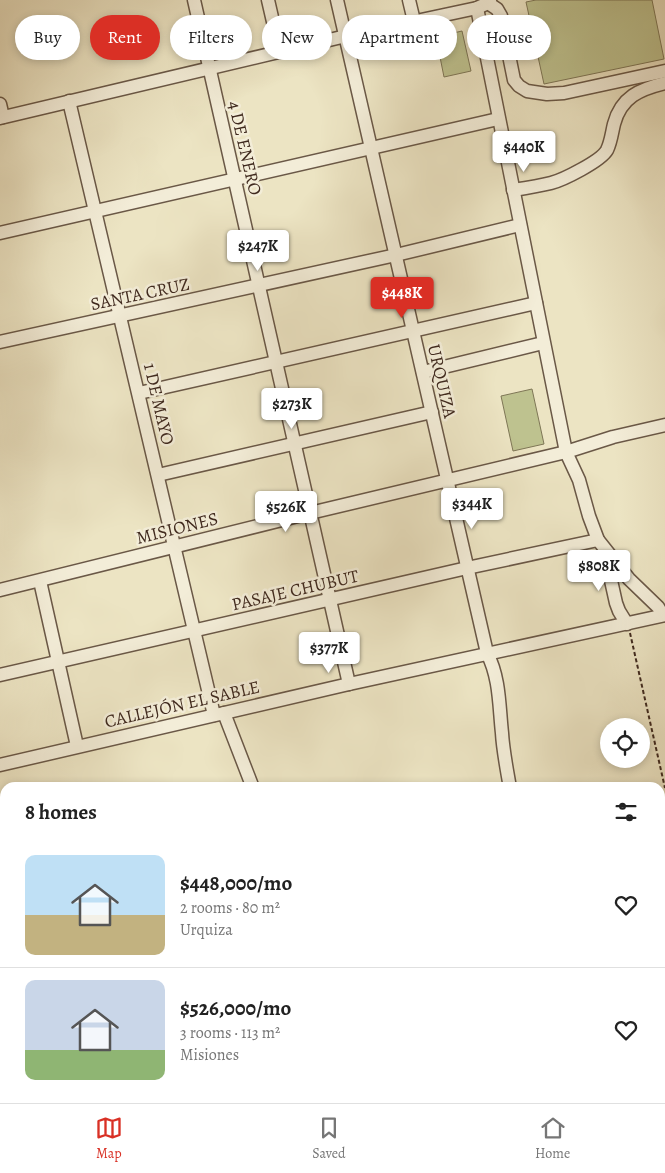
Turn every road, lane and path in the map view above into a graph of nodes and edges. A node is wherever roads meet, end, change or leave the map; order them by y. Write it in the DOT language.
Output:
graph roads {
  1 [pos="194,0"];
  2 [pos="268,0"];
  3 [pos="337,0"];
  4 [pos="409,0"];
  5 [pos="485,4"];
  6 [pos="271,15"];
  7 [pos="413,15"];
  8 [pos="439,15"];
  9 [pos="342,20"];
  10 [pos="262,56"];
  11 [pos="351,60"];
  12 [pos="208,68"];
  13 [pos="665,71"];
  14 [pos="665,83"];
  15 [pos="69,101"];
  16 [pos="1,113"];
  17 [pos="498,119"];
  18 [pos="371,148"];
  19 [pos="234,179"];
  20 [pos="513,190"];
  21 [pos="95,210"];
  22 [pos="520,225"];
  23 [pos="0,233"];
  24 [pos="396,255"];
  25 [pos="258,286"];
  26 [pos="536,303"];
  27 [pos="120,316"];
  28 [pos="413,331"];
  29 [pos="0,342"];
  30 [pos="543,343"];
  31 [pos="276,363"];
  32 [pos="422,372"];
  33 [pos="138,392"];
  34 [pos="432,412"];
  35 [pos="665,425"];
  36 [pos="294,444"];
  37 [pos="566,452"];
  38 [pos="158,475"];
  39 [pos="448,482"];
  40 [pos="310,513"];
  41 [pos="600,543"];
  42 [pos="175,547"];
  43 [pos="467,568"];
  44 [pos="40,581"];
  45 [pos="0,590"];
  46 [pos="330,600"];
  47 [pos="664,615"];
  48 [pos="627,624"];
  49 [pos="194,631"];
  50 [pos="487,653"];
  51 [pos="58,662"];
  52 [pos="0,675"];
  53 [pos="349,684"];
  54 [pos="219,714"];
  55 [pos="77,746"];
  56 [pos="0,765"];
  57 [pos="250,782"];
  58 [pos="509,782"];
  59 [pos="664,782"];
  1 -- 12 [label="street, 4 DE ENERO"];
  2 -- 6 [label="street"];
  3 -- 9 [label="street, URQUIZA"];
  4 -- 7 [label="street"];
  5 -- 8 [label="street"];
  5 -- 13 [label="street"];
  5 -- 17 [label="street"];
  10 -- 12 [label="street"];
  11 -- 18 [label="street, URQUIZA"];
  12 -- 15 [label="street"];
  12 -- 19 [label="street, 4 DE ENERO"];
  14 -- 20 [label="street"];
  15 -- 16 [label="street"];
  15 -- 21 [label="street, 1 DE MAYO"];
  17 -- 18 [label="street"];
  17 -- 20 [label="street"];
  18 -- 19 [label="street"];
  18 -- 24 [label="street, URQUIZA"];
  19 -- 21 [label="street"];
  19 -- 25 [label="street, 4 DE ENERO"];
  20 -- 22 [label="street"];
  21 -- 23 [label="street"];
  21 -- 27 [label="street, 1 DE MAYO"];
  22 -- 24 [label="street, SANTA CRUZ"];
  22 -- 26 [label="street"];
  24 -- 25 [label="street, SANTA CRUZ"];
  24 -- 28 [label="street, URQUIZA"];
  25 -- 27 [label="street, SANTA CRUZ"];
  25 -- 31 [label="street, 4 DE ENERO"];
  26 -- 28 [label="street"];
  26 -- 30 [label="street"];
  27 -- 29 [label="street, SANTA CRUZ"];
  27 -- 33 [label="street, 1 DE MAYO"];
  28 -- 31 [label="street"];
  28 -- 32 [label="street, URQUIZA"];
  30 -- 32 [label="street"];
  30 -- 37 [label="street"];
  31 -- 33 [label="street"];
  31 -- 36 [label="street, 4 DE ENERO"];
  32 -- 34 [label="street, URQUIZA"];
  33 -- 38 [label="street, 1 DE MAYO"];
  34 -- 36 [label="street"];
  34 -- 39 [label="street, URQUIZA"];
  35 -- 37 [label="street, MISIONES"];
  36 -- 38 [label="street"];
  36 -- 40 [label="street, 4 DE ENERO"];
  37 -- 39 [label="street, MISIONES"];
  37 -- 41 [label="street"];
  38 -- 42 [label="street, 1 DE MAYO"];
  39 -- 40 [label="street, MISIONES"];
  39 -- 43 [label="street, URQUIZA"];
  40 -- 42 [label="street, MISIONES"];
  40 -- 46 [label="street, 4 DE ENERO"];
  41 -- 43 [label="street, PASAJE CHUBUT"];
  41 -- 47 [label="street"];
  41 -- 48 [label="street"];
  42 -- 44 [label="street, MISIONES"];
  42 -- 49 [label="street, 1 DE MAYO"];
  43 -- 46 [label="street, PASAJE CHUBUT"];
  43 -- 50 [label="street, URQUIZA"];
  44 -- 45 [label="street, MISIONES"];
  44 -- 51 [label="street"];
  46 -- 49 [label="street, PASAJE CHUBUT"];
  46 -- 53 [label="street, 4 DE ENERO"];
  47 -- 48 [label="street, CALLEJÓN EL SABLE"];
  48 -- 50 [label="street, CALLEJÓN EL SABLE"];
  48 -- 59 [label="path"];
  49 -- 51 [label="street, PASAJE CHUBUT"];
  49 -- 54 [label="street, 1 DE MAYO"];
  50 -- 53 [label="street, CALLEJÓN EL SABLE"];
  50 -- 58 [label="street, URQUIZA"];
  51 -- 52 [label="street, PASAJE CHUBUT"];
  51 -- 55 [label="street"];
  53 -- 54 [label="street, CALLEJÓN EL SABLE"];
  54 -- 55 [label="street, CALLEJÓN EL SABLE"];
  54 -- 57 [label="street, 1 DE MAYO"];
  55 -- 56 [label="street, CALLEJÓN EL SABLE"];
}
